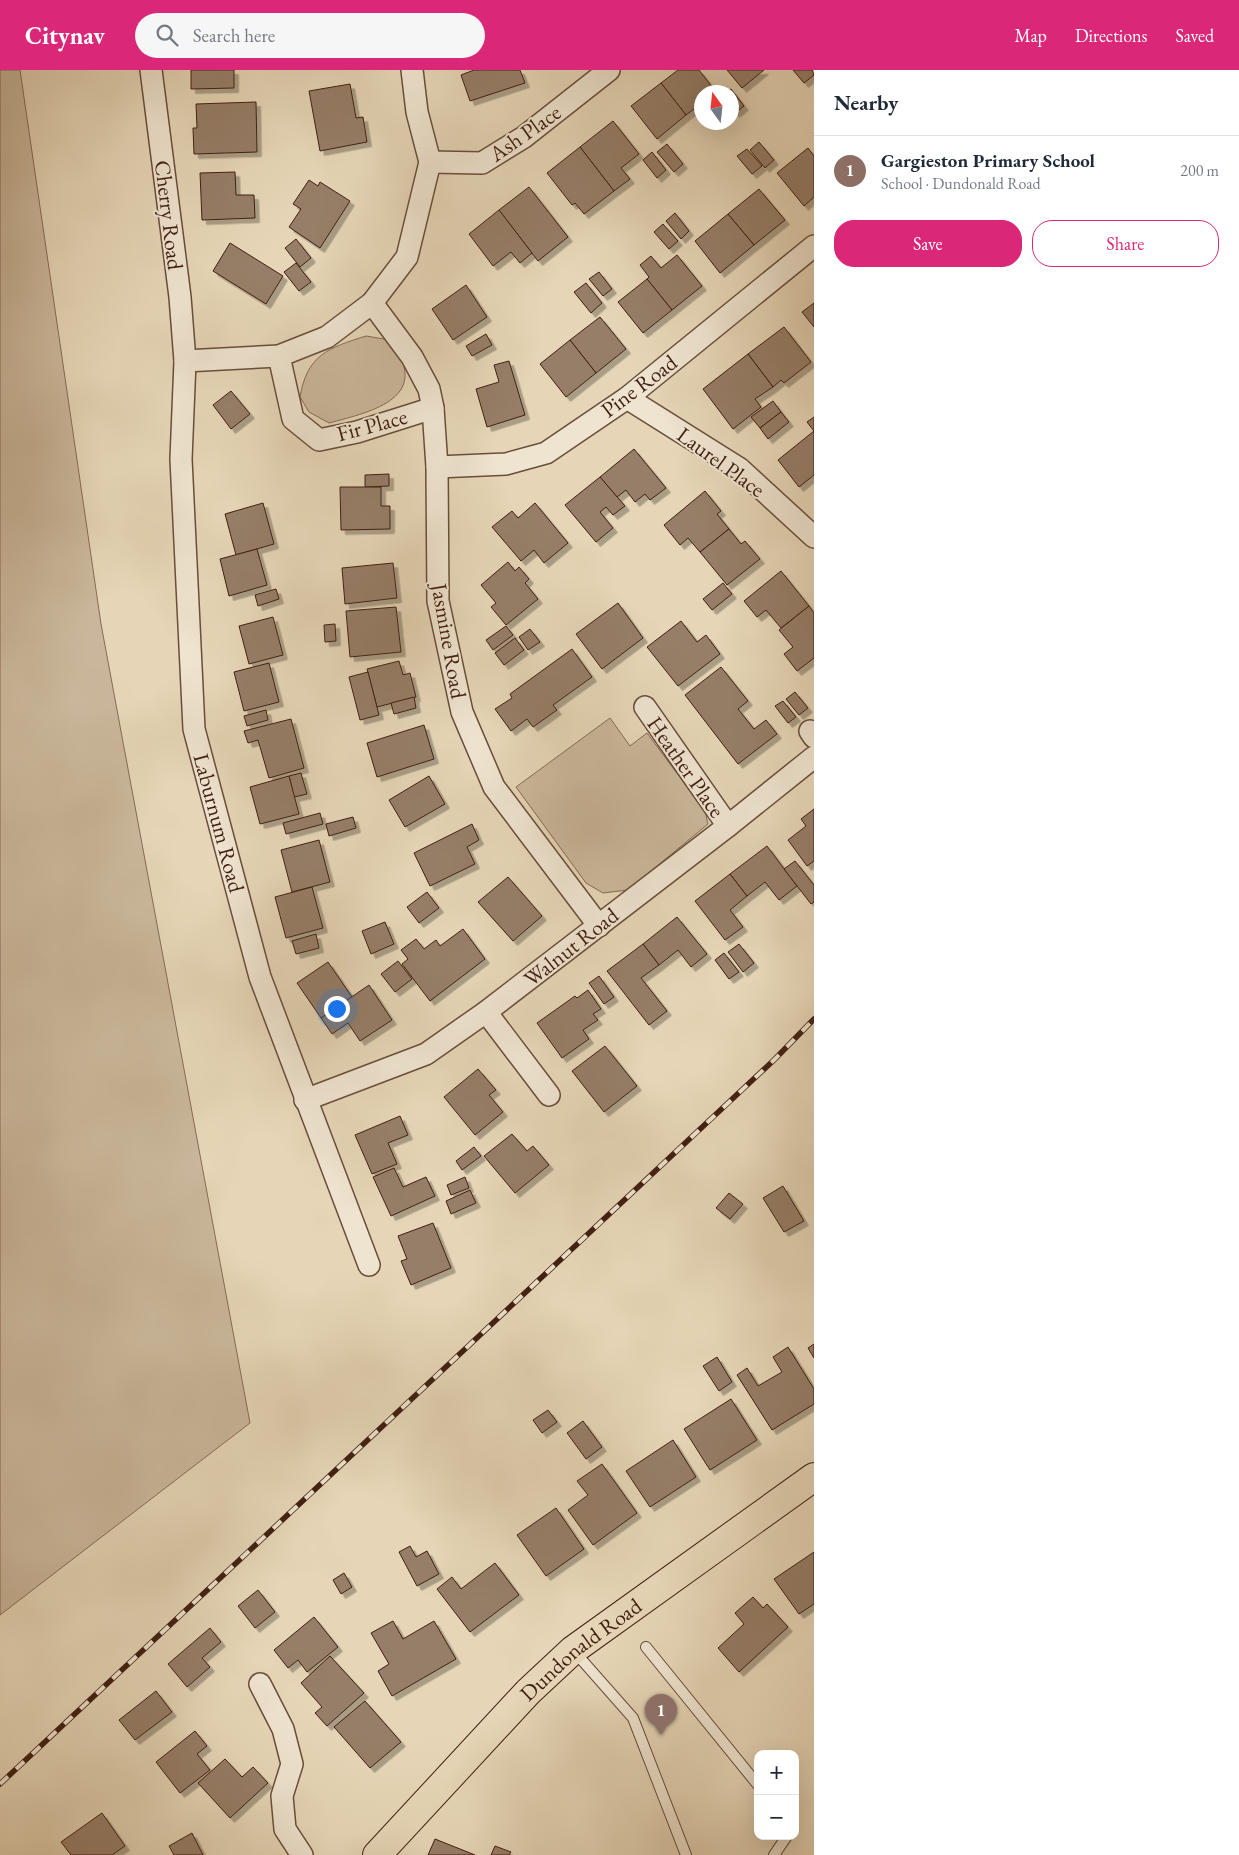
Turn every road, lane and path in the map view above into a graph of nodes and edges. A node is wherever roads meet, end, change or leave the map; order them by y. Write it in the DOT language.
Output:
graph roads {
  1 [pos="151,70"];
  2 [pos="412,70"];
  3 [pos="609,70"];
  4 [pos="430,162"];
  5 [pos="814,246"];
  6 [pos="372,303"];
  7 [pos="279,356"];
  8 [pos="185,360"];
  9 [pos="627,398"];
  10 [pos="433,408"];
  11 [pos="437,468"];
  12 [pos="813,533"];
  13 [pos="645,707"];
  14 [pos="814,757"];
  15 [pos="728,826"];
  16 [pos="599,926"];
  17 [pos="486,1012"];
  18 [pos="549,1095"];
  19 [pos="305,1100"];
  20 [pos="368,1265"];
  21 [pos="814,1477"];
  22 [pos="646,1647"];
  23 [pos="573,1650"];
  24 [pos="260,1684"];
  25 [pos="754,1780"];
  26 [pos="784,1840"];
  27 [pos="302,1855"];
  28 [pos="377,1855"];
  29 [pos="686,1855"];
  30 [pos="774,1855"];
  1 -- 8 [label="street, Cherry Road"];
  2 -- 4 [label="street"];
  3 -- 4 [label="street, Ash Place"];
  4 -- 6 [label="street"];
  5 -- 9 [label="street, Pine Road"];
  6 -- 7 [label="street"];
  6 -- 10 [label="street, Jasmine Road"];
  7 -- 8 [label="street"];
  7 -- 10 [label="street, Fir Place"];
  8 -- 19 [label="street, Laburnum Road"];
  9 -- 11 [label="street, Pine Road"];
  9 -- 12 [label="street, Laurel Place"];
  10 -- 11 [label="street, Jasmine Road"];
  11 -- 16 [label="street, Jasmine Road"];
  13 -- 15 [label="street, Heather Place"];
  14 -- 15 [label="street, Walnut Road"];
  15 -- 16 [label="street, Walnut Road"];
  16 -- 17 [label="street, Walnut Road"];
  17 -- 18 [label="street"];
  17 -- 19 [label="street, Walnut Road"];
  19 -- 20 [label="street, Laburnum Road"];
  21 -- 23 [label="main road, Dundonald Road"];
  22 -- 25 [label="lane"];
  23 -- 28 [label="main road, Dundonald Road"];
  23 -- 29 [label="lane"];
  24 -- 27 [label="street"];
  26 -- 30 [label="lane"];
}
